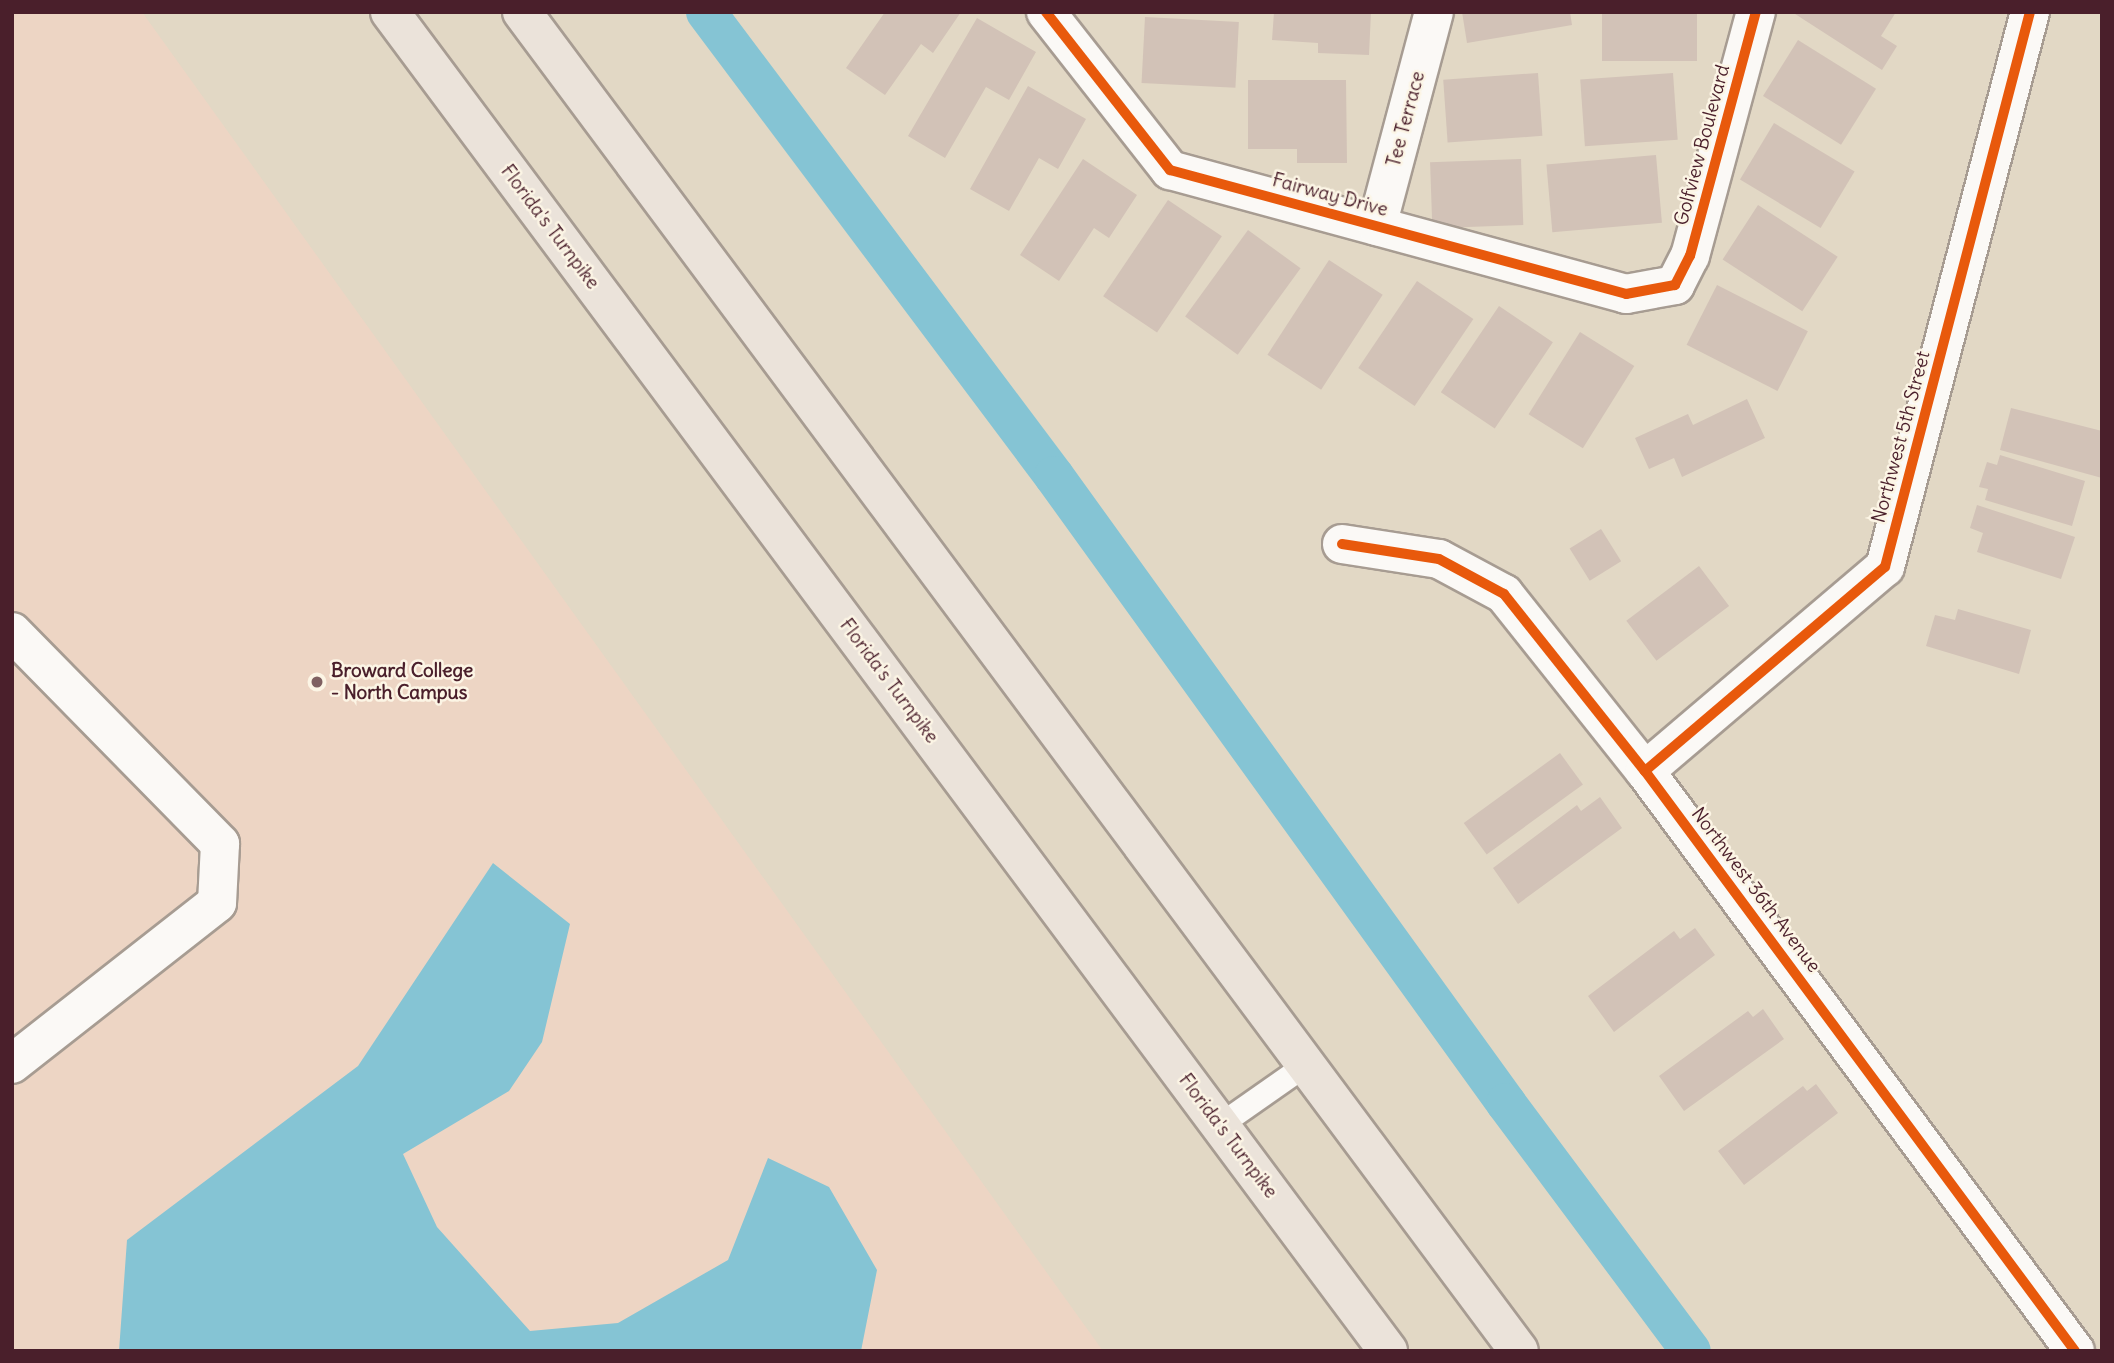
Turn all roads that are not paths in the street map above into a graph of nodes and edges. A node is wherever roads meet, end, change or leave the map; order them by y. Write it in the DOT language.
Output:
graph roads {
  1 [pos="390,12"];
  2 [pos="522,12"];
  3 [pos="1046,12"];
  4 [pos="1084,12"];
  5 [pos="1434,12"];
  6 [pos="1756,12"];
  7 [pos="2030,12"];
  8 [pos="1074,48"];
  9 [pos="1377,226"];
  10 [pos="1675,285"];
  11 [pos="1342,544"];
  12 [pos="12,632"];
  13 [pos="1645,771"];
  14 [pos="12,1064"];
  15 [pos="1306,1064"];
  16 [pos="1219,1125"];
  17 [pos="1388,1351"];
  18 [pos="1519,1351"];
  19 [pos="2076,1351"];
  1 -- 16 [label="highway, Florida's Turnpike"];
  2 -- 15 [label="highway"];
  3 -- 8 [label="street, Fairway Drive"];
  4 -- 8 [label="street"];
  5 -- 9 [label="street, Tee Terrace"];
  6 -- 10 [label="street, Golfview Boulevard"];
  7 -- 13 [label="street, Northwest 5th Street"];
  8 -- 9 [label="street, Fairway Drive"];
  9 -- 10 [label="street, Fairway Drive"];
  11 -- 13 [label="street, Northwest 36th Avenue"];
  12 -- 14 [label="street"];
  13 -- 19 [label="street, Northwest 36th Avenue"];
  15 -- 16 [label="lane"];
  15 -- 18 [label="highway"];
  16 -- 17 [label="highway, Florida's Turnpike"];
}
